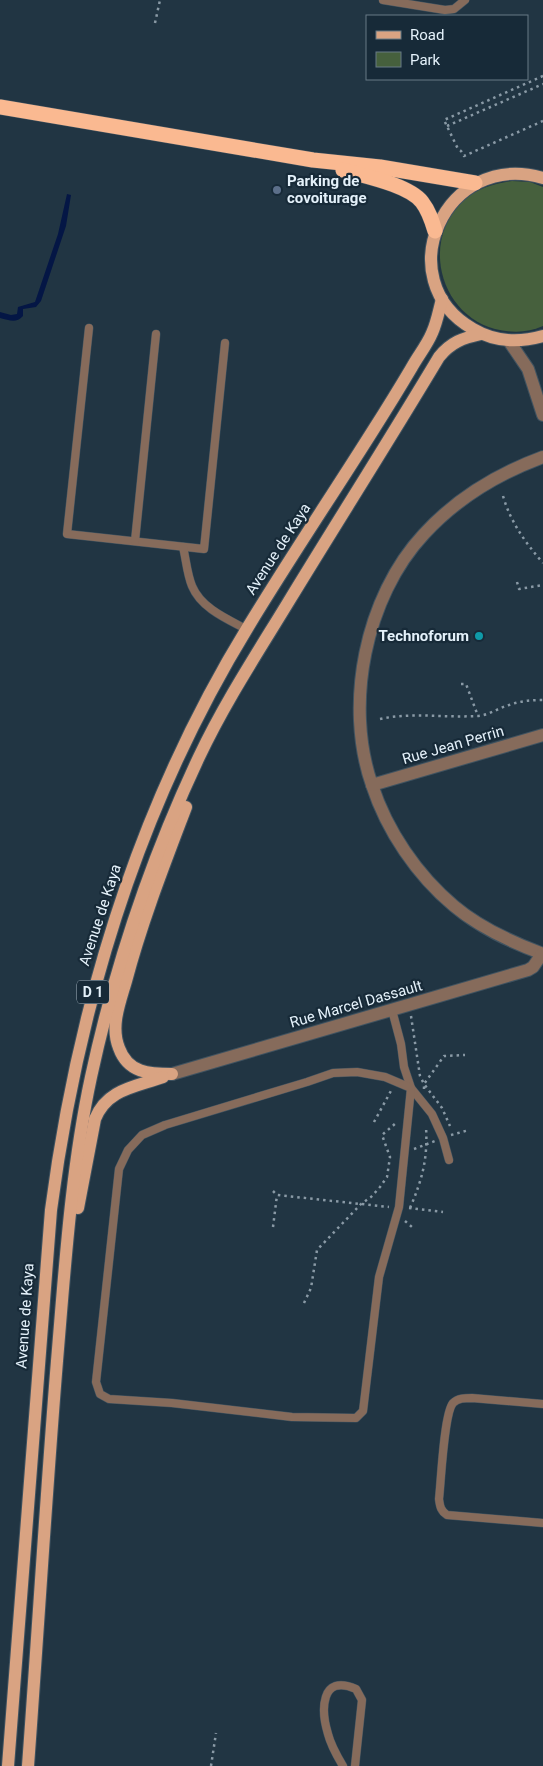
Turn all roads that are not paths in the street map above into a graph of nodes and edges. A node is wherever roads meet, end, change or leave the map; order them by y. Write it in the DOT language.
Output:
graph roads {
  1 [pos="383,0"];
  2 [pos="465,0"];
  3 [pos="0,107"];
  4 [pos="313,160"];
  5 [pos="542,177"];
  6 [pos="475,183"];
  7 [pos="435,231"];
  8 [pos="442,299"];
  9 [pos="89,328"];
  10 [pos="156,334"];
  11 [pos="481,334"];
  12 [pos="543,336"];
  13 [pos="509,341"];
  14 [pos="225,343"];
  15 [pos="543,415"];
  16 [pos="543,457"];
  17 [pos="135,541"];
  18 [pos="183,547"];
  19 [pos="246,629"];
  20 [pos="217,722"];
  21 [pos="543,735"];
  22 [pos="372,785"];
  23 [pos="543,954"];
  24 [pos="392,1010"];
  25 [pos="172,1074"];
  26 [pos="411,1088"];
  27 [pos="449,1160"];
  28 [pos="64,1275"];
  29 [pos="543,1404"];
  30 [pos="543,1523"];
  31 [pos="8,1766"];
  32 [pos="28,1766"];
  33 [pos="343,1766"];
  34 [pos="355,1766"];
  1 -- 2 [label="lane"];
  3 -- 4 [label="highway"];
  4 -- 6 [label="highway"];
  4 -- 7 [label="highway"];
  5 -- 6 [label="main road"];
  6 -- 7 [label="main road"];
  7 -- 8 [label="main road"];
  8 -- 11 [label="main road"];
  8 -- 19 [label="main road, Avenue de Kaya / D 1"];
  9 -- 17 [label="lane"];
  10 -- 17 [label="lane"];
  11 -- 13 [label="main road"];
  11 -- 20 [label="main road, D 1"];
  12 -- 13 [label="main road"];
  13 -- 15 [label="street"];
  14 -- 18 [label="lane"];
  16 -- 22 [label="street"];
  17 -- 18 [label="lane"];
  18 -- 19 [label="lane"];
  19 -- 31 [label="main road, Avenue de Kaya / D 1"];
  20 -- 25 [label="main road"];
  20 -- 28 [label="main road, D 1"];
  21 -- 22 [label="street, Rue Jean Perrin"];
  22 -- 23 [label="street"];
  23 -- 24 [label="street, Rue Marcel Dassault"];
  24 -- 25 [label="street, Rue Marcel Dassault"];
  24 -- 26 [label="lane"];
  25 -- 28 [label="main road"];
  26 -- 26 [label="lane"];
  26 -- 27 [label="lane"];
  28 -- 32 [label="main road, D 1"];
  29 -- 30 [label="lane"];
  33 -- 34 [label="lane"];
}
